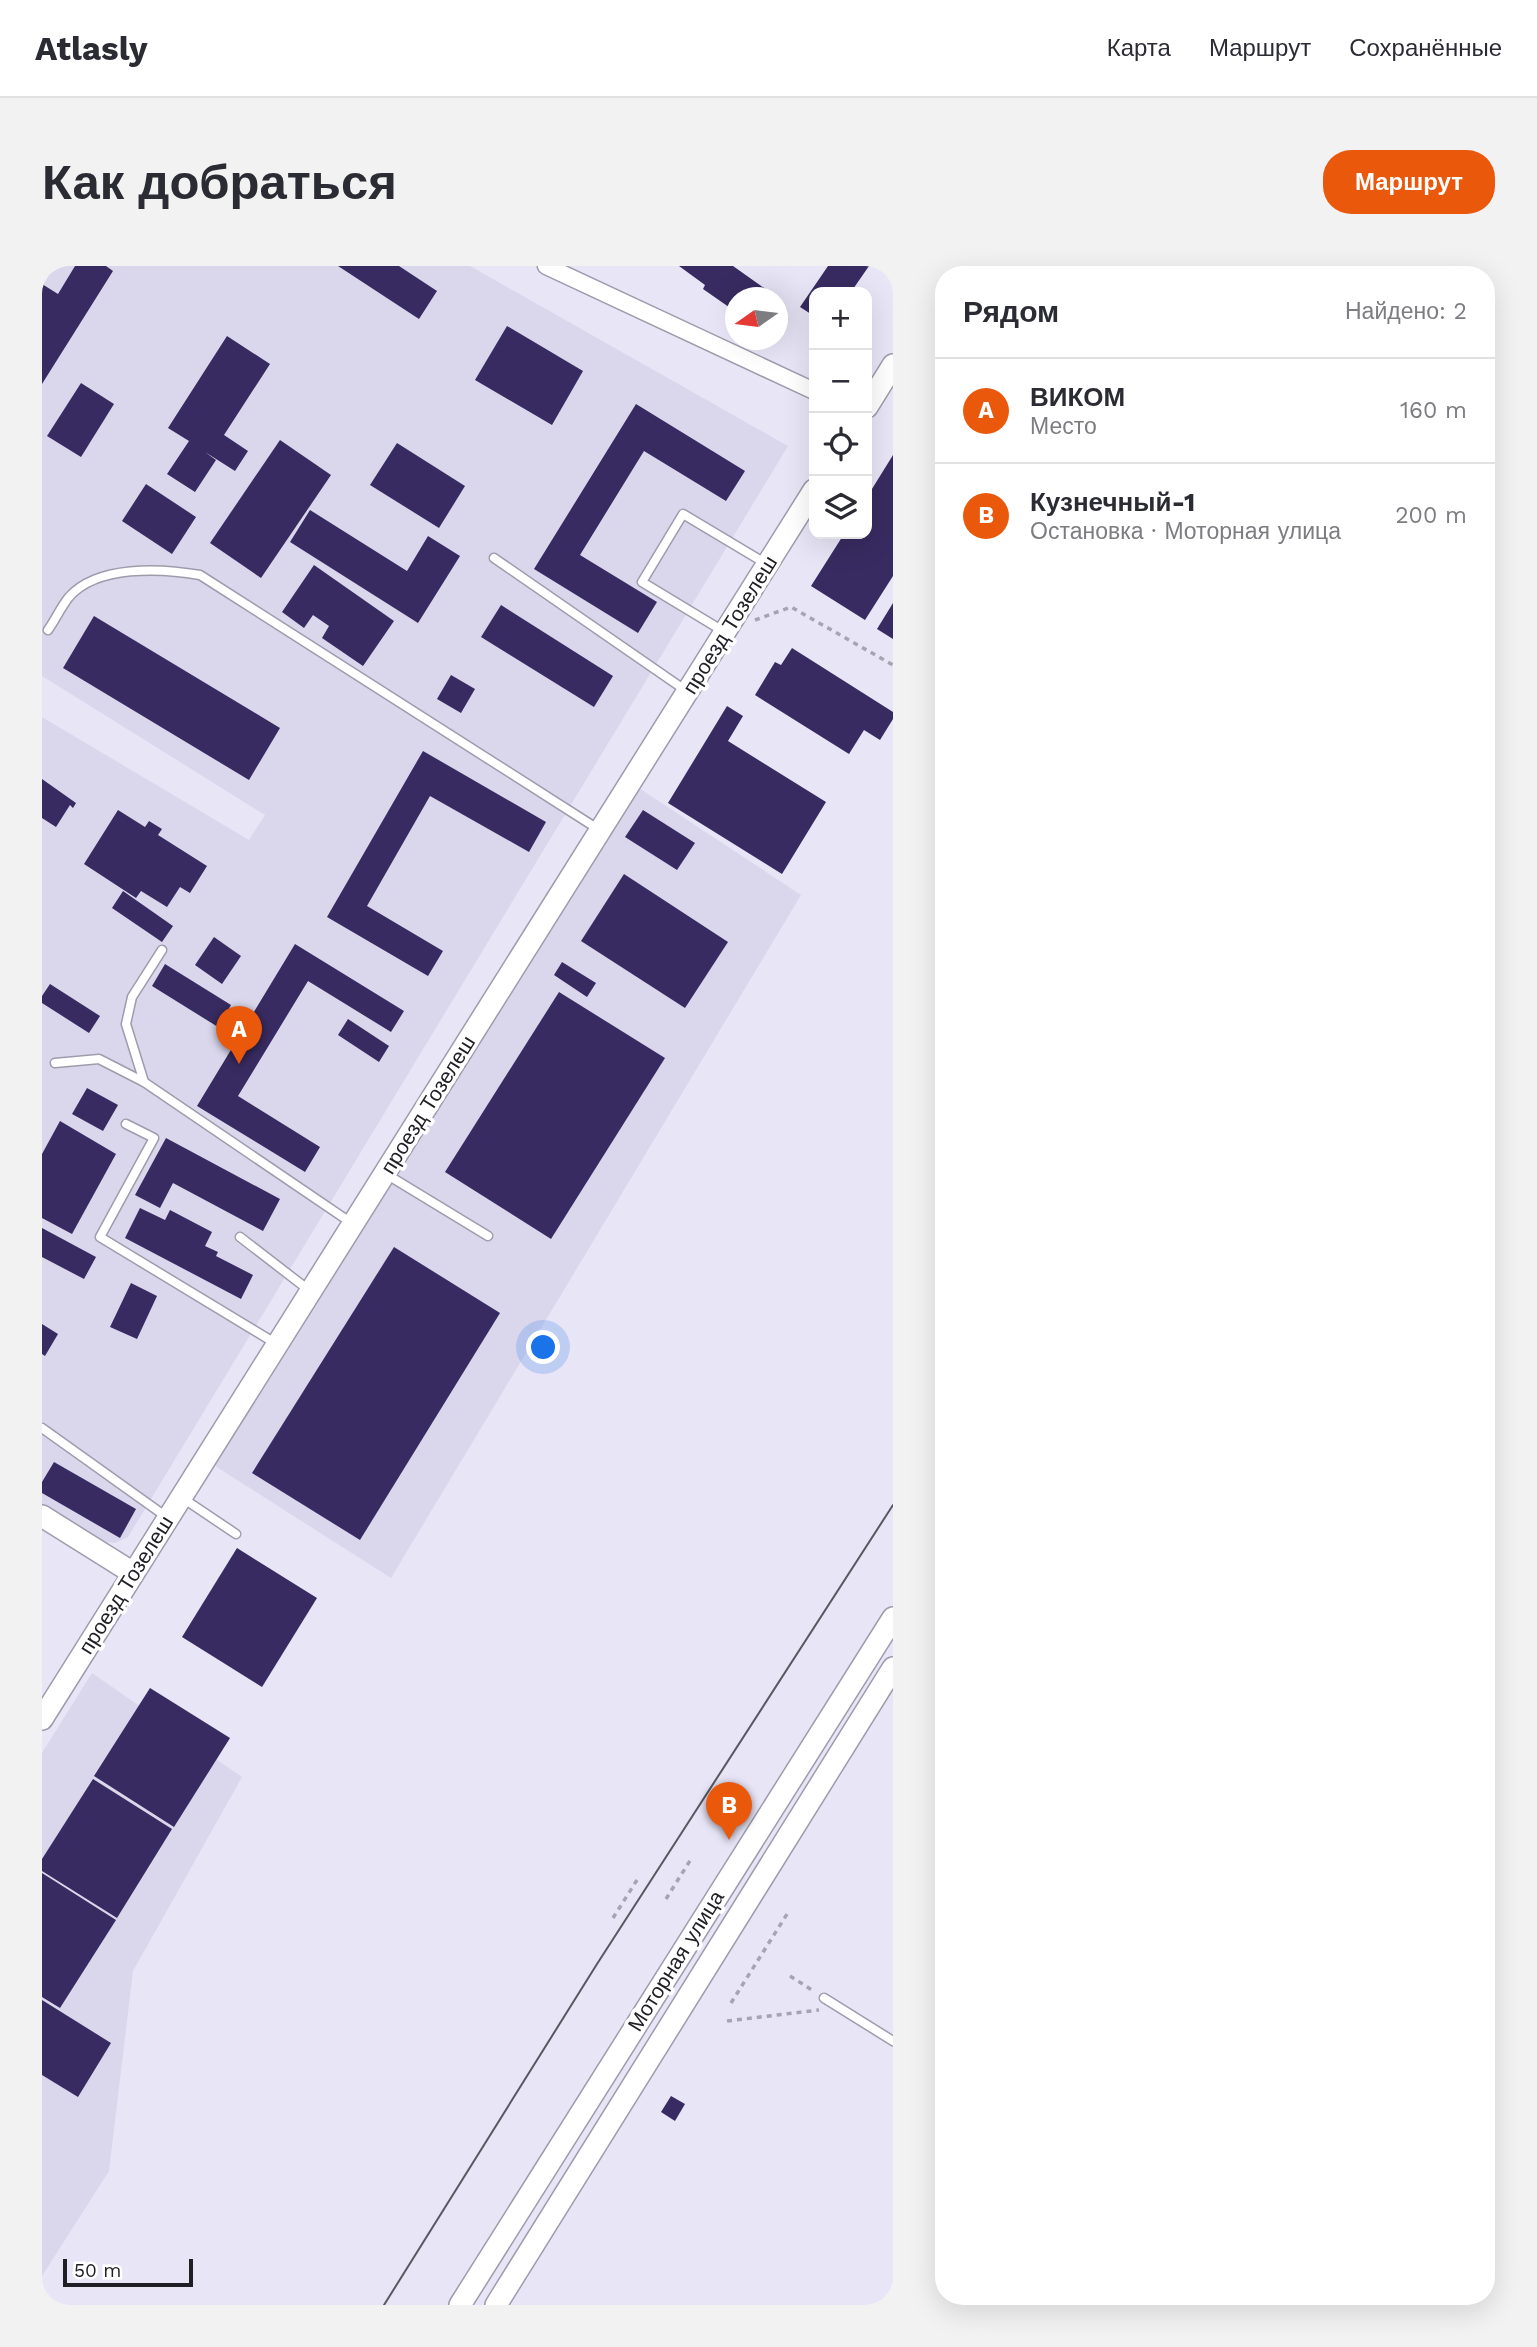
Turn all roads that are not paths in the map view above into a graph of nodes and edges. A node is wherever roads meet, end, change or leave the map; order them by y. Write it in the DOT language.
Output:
graph roads {
  1 [pos="546,266"];
  2 [pos="893,365"];
  3 [pos="809,389"];
  4 [pos="872,399"];
  5 [pos="809,498"];
  6 [pos="494,558"];
  7 [pos="767,565"];
  8 [pos="48,630"];
  9 [pos="725,632"];
  10 [pos="688,692"];
  11 [pos="601,830"];
  12 [pos="162,950"];
  13 [pos="55,1063"];
  14 [pos="144,1082"];
  15 [pos="126,1124"];
  16 [pos="384,1174"];
  17 [pos="353,1224"];
  18 [pos="488,1236"];
  19 [pos="240,1237"];
  20 [pos="311,1292"];
  21 [pos="278,1344"];
  22 [pos="42,1428"];
  23 [pos="181,1497"];
  24 [pos="42,1516"];
  25 [pos="168,1518"];
  26 [pos="236,1535"];
  27 [pos="133,1573"];
  28 [pos="893,1618"];
  29 [pos="893,1668"];
  30 [pos="42,1719"];
  31 [pos="824,1998"];
  32 [pos="893,2041"];
  33 [pos="460,2305"];
  34 [pos="496,2305"];
  1 -- 3 [label="street"];
  2 -- 4 [label="street"];
  5 -- 7 [label="street, проезд Тозелеш"];
  6 -- 10 [label="lane"];
  7 -- 9 [label="street, проезд Тозелеш"];
  7 -- 9 [label="lane"];
  8 -- 11 [label="lane"];
  9 -- 10 [label="street, проезд Тозелеш"];
  10 -- 11 [label="street, проезд Тозелеш"];
  11 -- 16 [label="street, проезд Тозелеш"];
  12 -- 14 [label="lane"];
  13 -- 14 [label="lane"];
  14 -- 17 [label="lane"];
  15 -- 21 [label="lane"];
  16 -- 17 [label="street, проезд Тозелеш"];
  16 -- 18 [label="lane"];
  17 -- 20 [label="street, проезд Тозелеш"];
  19 -- 20 [label="lane"];
  20 -- 21 [label="street, проезд Тозелеш"];
  21 -- 23 [label="street, проезд Тозелеш"];
  22 -- 25 [label="lane"];
  23 -- 25 [label="street, проезд Тозелеш"];
  23 -- 26 [label="lane"];
  24 -- 27 [label="street"];
  25 -- 27 [label="street, проезд Тозелеш"];
  27 -- 30 [label="street, проезд Тозелеш"];
  28 -- 33 [label="street, Моторная улица"];
  29 -- 34 [label="street, Моторная улица"];
  31 -- 32 [label="lane"];
}
